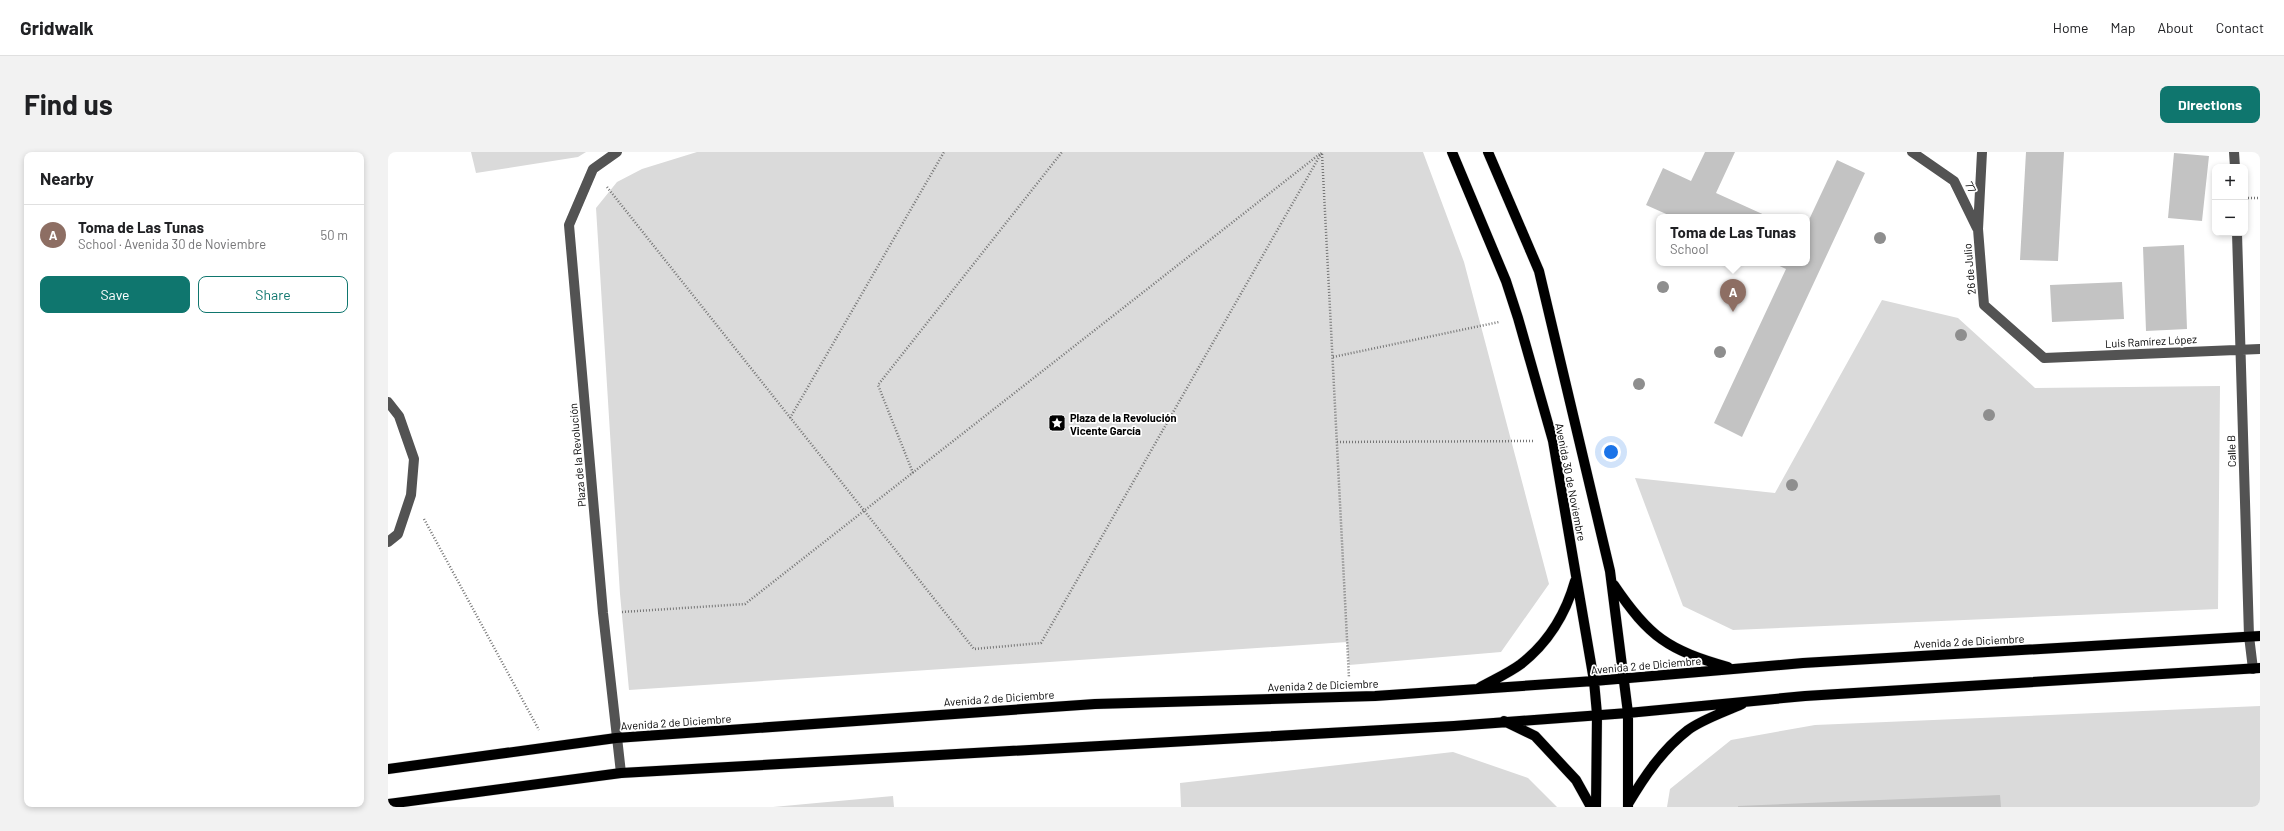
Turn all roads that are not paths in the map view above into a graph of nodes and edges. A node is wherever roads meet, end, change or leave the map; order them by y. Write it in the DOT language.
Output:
graph roads {
  1 [pos="618,152"];
  2 [pos="1452,152"];
  3 [pos="1488,152"];
  4 [pos="1912,152"];
  5 [pos="1982,152"];
  6 [pos="2234,152"];
  7 [pos="2235,164"];
  8 [pos="1978,229"];
  9 [pos="2237,236"];
  10 [pos="2260,349"];
  11 [pos="2240,350"];
  12 [pos="2044,358"];
  13 [pos="388,402"];
  14 [pos="388,542"];
  15 [pos="1576,579"];
  16 [pos="1612,583"];
  17 [pos="2249,636"];
  18 [pos="2260,636"];
  19 [pos="2256,668"];
  20 [pos="1736,669"];
  21 [pos="1625,678"];
  22 [pos="1594,681"];
  23 [pos="1477,690"];
  24 [pos="1749,700"];
  25 [pos="1628,713"];
  26 [pos="1597,714"];
  27 [pos="1504,721"];
  28 [pos="616,738"];
  29 [pos="388,769"];
  30 [pos="621,773"];
  31 [pos="388,804"];
  32 [pos="1628,806"];
  33 [pos="1591,807"];
  34 [pos="1596,807"];
  1 -- 28 [label="street, Plaza de la Revolución"];
  2 -- 15 [label="main road, Avenida 30 de Noviembre"];
  3 -- 16 [label="main road, Avenida 30 de Noviembre"];
  4 -- 8 [label="street, 77"];
  5 -- 8 [label="street, 26 de Julio"];
  6 -- 7 [label="street"];
  8 -- 12 [label="street, 26 de Julio"];
  9 -- 11 [label="street, Calle B"];
  10 -- 11 [label="street, Luis Ramírez López"];
  11 -- 12 [label="street, Luis Ramírez López"];
  11 -- 17 [label="street, Calle B"];
  13 -- 14 [label="street"];
  15 -- 22 [label="main road, Avenida 30 de Noviembre"];
  15 -- 23 [label="main road"];
  16 -- 20 [label="main road"];
  16 -- 21 [label="main road, Avenida 30 de Noviembre"];
  17 -- 18 [label="main road, Avenida 2 de Diciembre"];
  17 -- 19 [label="street, Calle B"];
  17 -- 20 [label="main road, Avenida 2 de Diciembre"];
  19 -- 24 [label="main road"];
  20 -- 21 [label="main road, Avenida 2 de Diciembre"];
  21 -- 22 [label="main road, Avenida 2 de Diciembre"];
  21 -- 25 [label="main road, Avenida 30 de Noviembre"];
  22 -- 23 [label="main road, Avenida 2 de Diciembre"];
  22 -- 26 [label="main road, Avenida 30 de Noviembre"];
  23 -- 28 [label="main road, Avenida 2 de Diciembre"];
  24 -- 25 [label="main road"];
  24 -- 32 [label="main road"];
  25 -- 26 [label="main road"];
  25 -- 32 [label="main road, Avenida 30 de Noviembre"];
  26 -- 27 [label="main road"];
  26 -- 34 [label="main road, Avenida 30 de Noviembre"];
  27 -- 30 [label="main road"];
  27 -- 33 [label="main road"];
  28 -- 29 [label="main road, Avenida 2 de Diciembre"];
  28 -- 30 [label="street, Plaza de la Revolución"];
  30 -- 31 [label="main road"];
}
